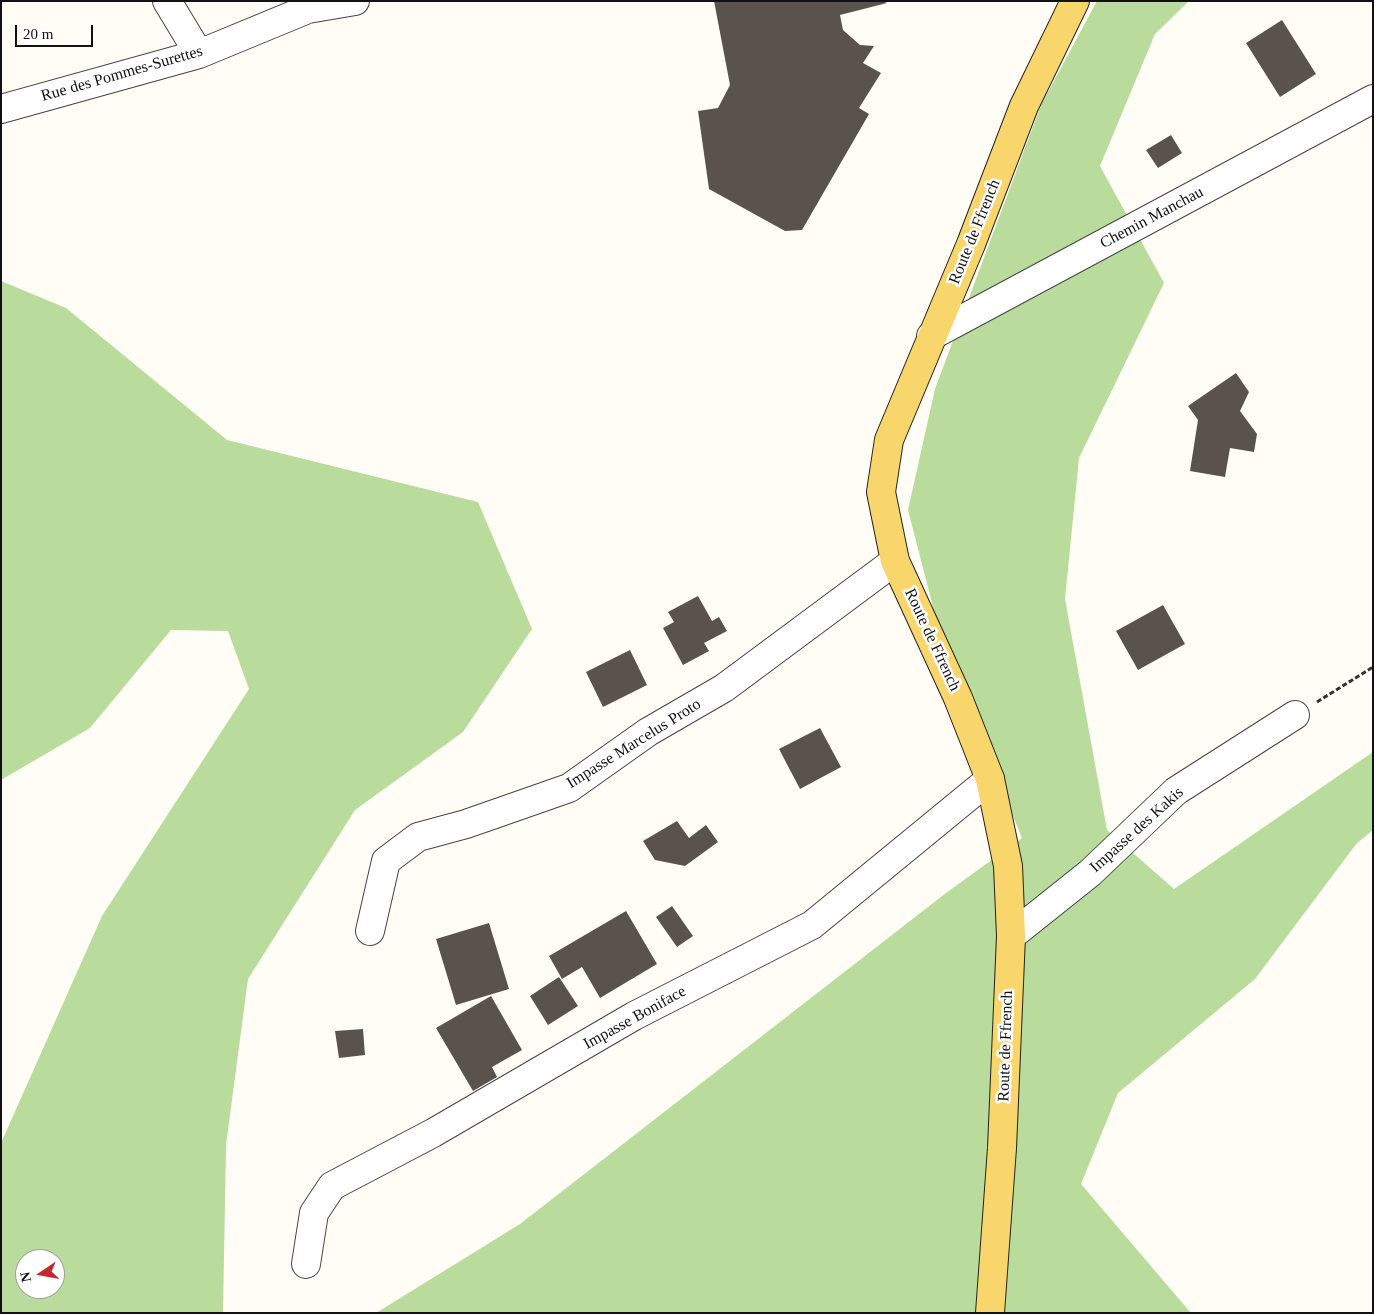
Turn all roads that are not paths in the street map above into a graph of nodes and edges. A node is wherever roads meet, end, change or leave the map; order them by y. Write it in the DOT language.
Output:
graph roads {
  1 [pos="167,1"];
  2 [pos="355,1"];
  3 [pos="1075,1"];
  4 [pos="199,54"];
  5 [pos="6,99"];
  6 [pos="1373,99"];
  7 [pos="931,336"];
  8 [pos="895,561"];
  9 [pos="1295,716"];
  10 [pos="990,778"];
  11 [pos="370,931"];
  12 [pos="1010,936"];
  13 [pos="306,1264"];
  14 [pos="990,1313"];
  1 -- 4 [label="street"];
  2 -- 4 [label="street, Rue des Pommes-Surettes"];
  3 -- 7 [label="main road, Route de Ffrench"];
  4 -- 5 [label="street, Rue des Pommes-Surettes"];
  6 -- 7 [label="street, Chemin Manchau"];
  7 -- 8 [label="main road, Route de Ffrench"];
  8 -- 10 [label="main road, Route de Ffrench"];
  8 -- 11 [label="street, Impasse Marcelus Proto"];
  9 -- 12 [label="street, Impasse des Kakis"];
  10 -- 12 [label="main road, Route de Ffrench"];
  10 -- 13 [label="street, Impasse Boniface"];
  12 -- 14 [label="main road, Route de Ffrench"];
}
